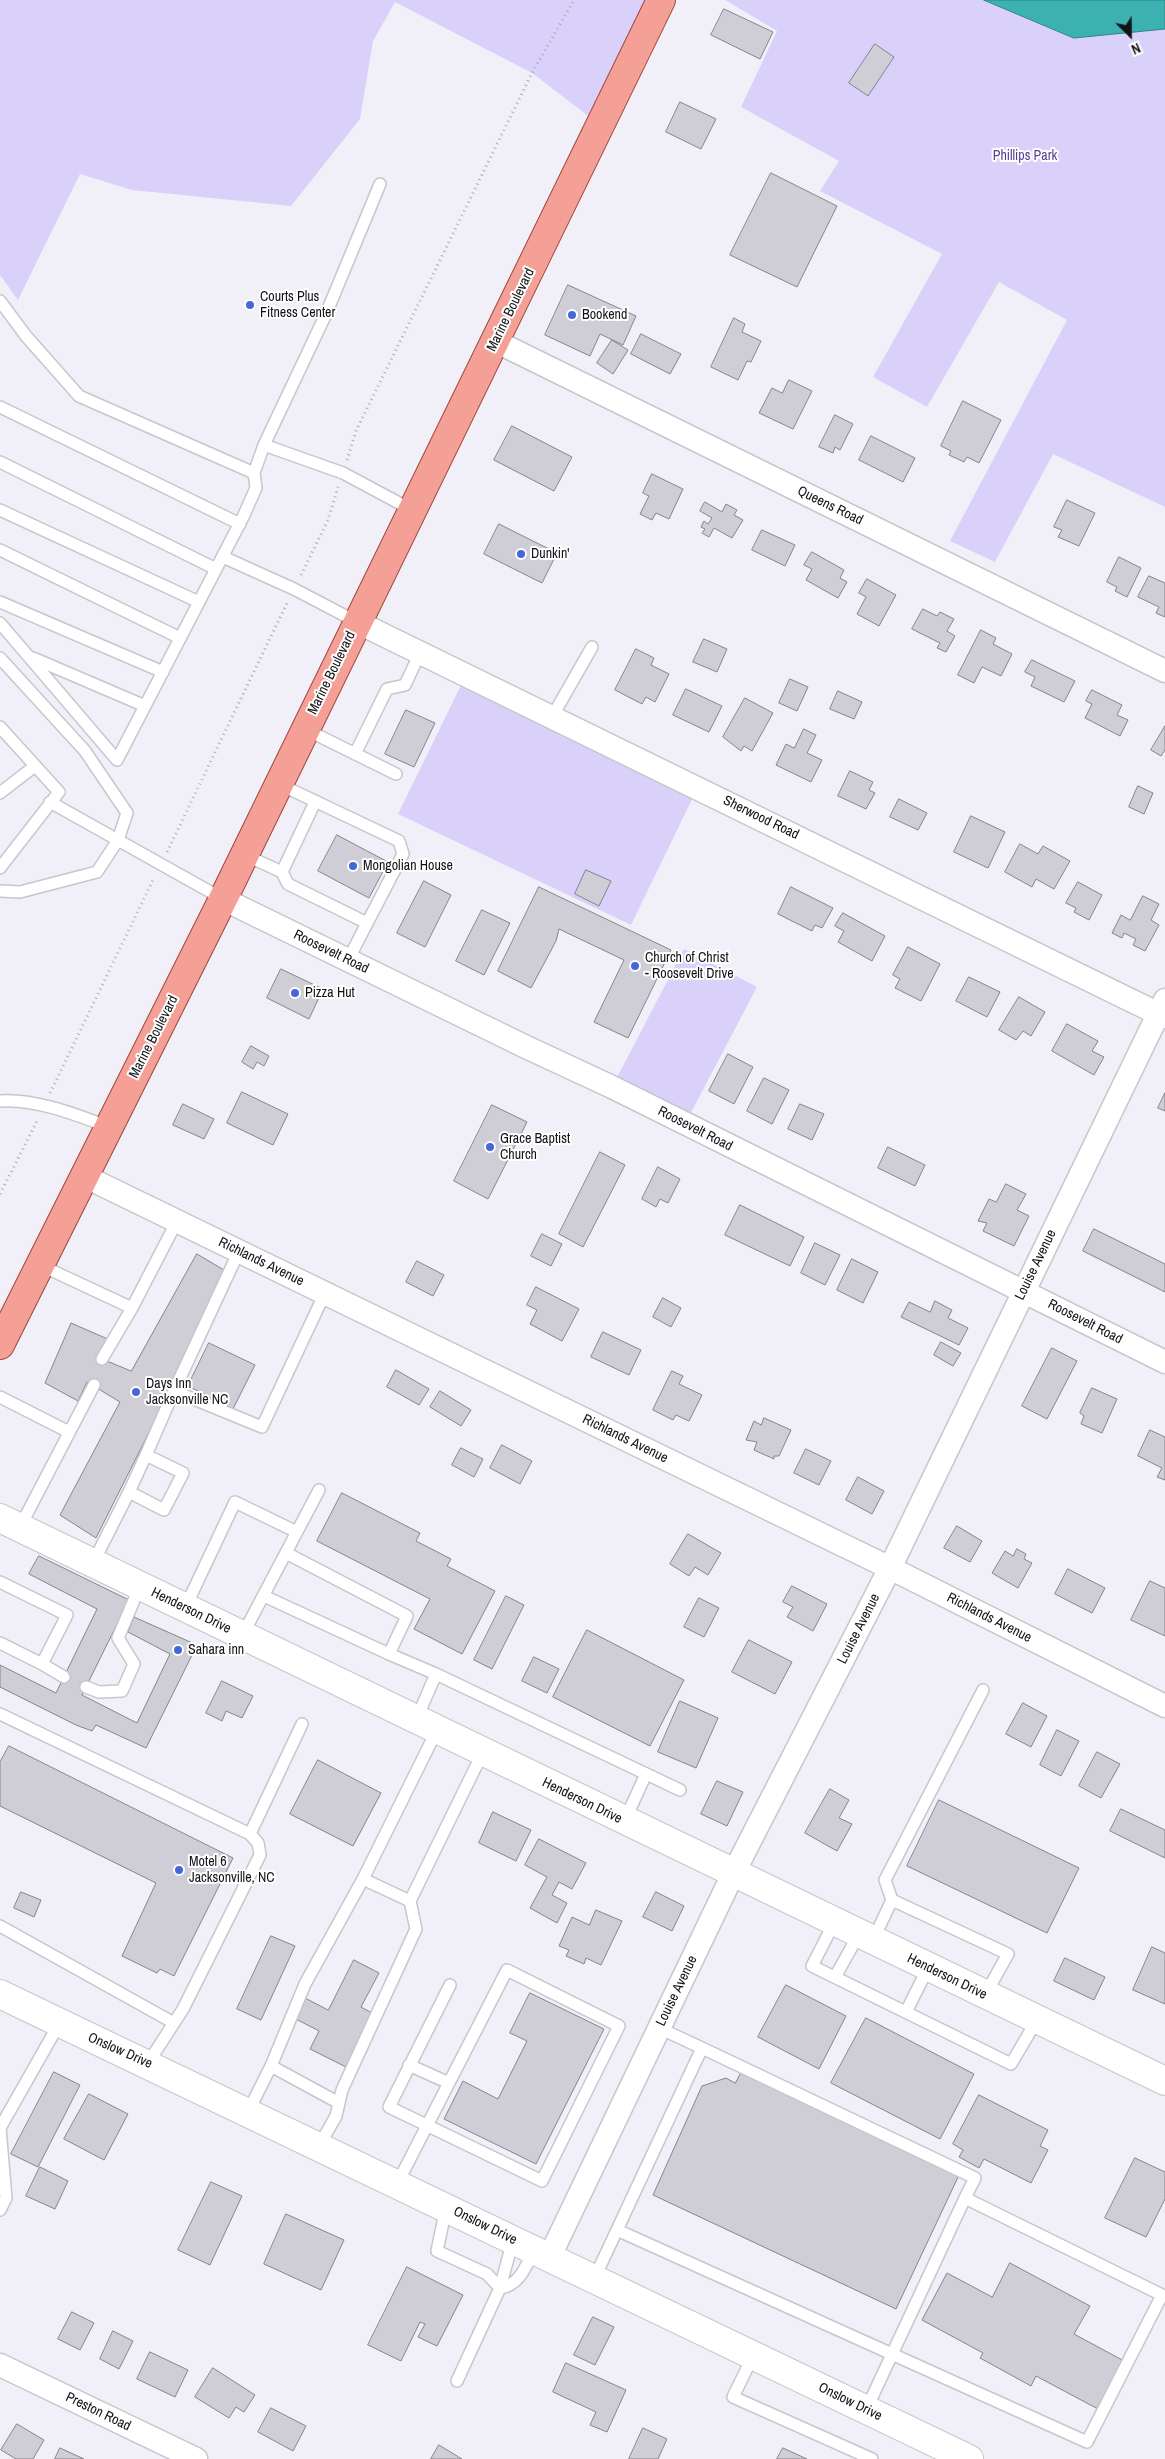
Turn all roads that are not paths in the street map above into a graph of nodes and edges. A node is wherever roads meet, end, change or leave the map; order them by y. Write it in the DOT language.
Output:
graph roads {
  1 [pos="661,0"];
  2 [pos="380,184"];
  3 [pos="0,301"];
  4 [pos="496,341"];
  5 [pos="0,407"];
  6 [pos="264,445"];
  7 [pos="0,462"];
  8 [pos="254,474"];
  9 [pos="0,510"];
  10 [pos="412,510"];
  11 [pos="240,524"];
  12 [pos="0,550"];
  13 [pos="222,556"];
  14 [pos="216,569"];
  15 [pos="0,602"];
  16 [pos="199,602"];
  17 [pos="0,622"];
  18 [pos="357,622"];
  19 [pos="180,638"];
  20 [pos="592,647"];
  21 [pos="420,653"];
  22 [pos="29,656"];
  23 [pos="0,658"];
  24 [pos="1165,671"];
  25 [pos="163,672"];
  26 [pos="145,706"];
  27 [pos="552,717"];
  28 [pos="0,727"];
  29 [pos="305,729"];
  30 [pos="355,754"];
  31 [pos="35,766"];
  32 [pos="396,774"];
  33 [pos="279,784"];
  34 [pos="0,793"];
  35 [pos="50,802"];
  36 [pos="315,802"];
  37 [pos="118,840"];
  38 [pos="245,855"];
  39 [pos="0,868"];
  40 [pos="282,872"];
  41 [pos="0,891"];
  42 [pos="223,899"];
  43 [pos="367,923"];
  44 [pos="348,960"];
  45 [pos="1163,1010"];
  46 [pos="0,1101"];
  47 [pos="109,1128"];
  48 [pos="84,1176"];
  49 [pos="177,1221"];
  50 [pos="239,1251"];
  51 [pos="40,1266"];
  52 [pos="1024,1291"];
  53 [pos="325,1293"];
  54 [pos="132,1308"];
  55 [pos="0,1345"];
  56 [pos="102,1359"];
  57 [pos="1165,1362"];
  58 [pos="94,1385"];
  59 [pos="174,1391"];
  60 [pos="0,1397"];
  61 [pos="69,1432"];
  62 [pos="146,1455"];
  63 [pos="319,1490"];
  64 [pos="129,1492"];
  65 [pos="10,1523"];
  66 [pos="297,1532"];
  67 [pos="286,1553"];
  68 [pos="93,1563"];
  69 [pos="890,1568"];
  70 [pos="1,1580"];
  71 [pos="140,1586"];
  72 [pos="264,1596"];
  73 [pos="185,1608"];
  74 [pos="242,1636"];
  75 [pos="0,1643"];
  76 [pos="389,1654"];
  77 [pos="42,1664"];
  78 [pos="436,1674"];
  79 [pos="64,1677"];
  80 [pos="86,1687"];
  81 [pos="983,1690"];
  82 [pos="1165,1706"];
  83 [pos="0,1714"];
  84 [pos="302,1724"];
  85 [pos="426,1725"];
  86 [pos="483,1752"];
  87 [pos="646,1774"];
  88 [pos="680,1790"];
  89 [pos="624,1821"];
  90 [pos="250,1834"];
  91 [pos="733,1874"];
  92 [pos="363,1879"];
  93 [pos="892,1900"];
  94 [pos="410,1901"];
  95 [pos="834,1923"];
  96 [pos="0,1926"];
  97 [pos="866,1938"];
  98 [pos="928,1968"];
  99 [pos="835,1977"];
  100 [pos="450,1985"];
  101 [pos="0,1994"];
  102 [pos="986,1995"];
  103 [pos="906,2012"];
  104 [pos="1037,2020"];
  105 [pos="174,2023"];
  106 [pos="59,2024"];
  107 [pos="659,2028"];
  108 [pos="702,2048"];
  109 [pos="148,2063"];
  110 [pos="271,2066"];
  111 [pos="409,2066"];
  112 [pos="1165,2082"];
  113 [pos="449,2083"];
  114 [pos="339,2103"];
  115 [pos="248,2112"];
  116 [pos="427,2125"];
  117 [pos="0,2128"];
  118 [pos="319,2146"];
  119 [pos="397,2184"];
  120 [pos="965,2198"];
  121 [pos="446,2207"];
  122 [pos="0,2210"];
  123 [pos="617,2230"];
  124 [pos="532,2249"];
  125 [pos="594,2279"];
  126 [pos="500,2288"];
  127 [pos="891,2354"];
  128 [pos="754,2356"];
  129 [pos="0,2365"];
  130 [pos="457,2381"];
  131 [pos="866,2410"];
  132 [pos="956,2456"];
  133 [pos="196,2459"];
  134 [pos="872,2459"];
  1 -- 4 [label="main road, Marine Boulevard"];
  2 -- 6 [label="lane"];
  3 -- 8 [label="lane"];
  4 -- 10 [label="main road, Marine Boulevard"];
  4 -- 24 [label="street, Queens Road"];
  5 -- 11 [label="lane"];
  6 -- 8 [label="lane"];
  6 -- 10 [label="lane"];
  7 -- 14 [label="lane"];
  8 -- 11 [label="lane"];
  9 -- 16 [label="lane"];
  10 -- 18 [label="main road, Marine Boulevard"];
  11 -- 13 [label="lane"];
  12 -- 19 [label="lane"];
  13 -- 14 [label="lane"];
  13 -- 18 [label="lane"];
  14 -- 16 [label="lane"];
  15 -- 25 [label="lane"];
  16 -- 19 [label="lane"];
  17 -- 22 [label="lane"];
  18 -- 21 [label="street, Sherwood Road"];
  18 -- 29 [label="main road, Marine Boulevard"];
  19 -- 25 [label="lane"];
  20 -- 27 [label="lane"];
  21 -- 27 [label="street, Sherwood Road"];
  21 -- 30 [label="lane"];
  22 -- 26 [label="lane"];
  22 -- 26 [label="lane"];
  23 -- 37 [label="lane"];
  25 -- 26 [label="lane"];
  27 -- 45 [label="street, Sherwood Road"];
  28 -- 31 [label="lane"];
  29 -- 30 [label="lane"];
  29 -- 33 [label="main road, Marine Boulevard"];
  30 -- 32 [label="lane"];
  31 -- 34 [label="lane"];
  31 -- 35 [label="lane"];
  33 -- 36 [label="lane"];
  33 -- 38 [label="main road, Marine Boulevard"];
  35 -- 37 [label="lane"];
  35 -- 39 [label="lane"];
  36 -- 40 [label="lane"];
  36 -- 43 [label="lane"];
  37 -- 41 [label="lane"];
  37 -- 42 [label="lane"];
  38 -- 40 [label="lane"];
  38 -- 42 [label="main road, Marine Boulevard"];
  40 -- 43 [label="lane"];
  42 -- 44 [label="street, Roosevelt Road"];
  42 -- 47 [label="main road, Marine Boulevard"];
  43 -- 44 [label="lane"];
  44 -- 52 [label="street, Roosevelt Road"];
  45 -- 52 [label="street, Louise Avenue"];
  46 -- 47 [label="lane"];
  47 -- 48 [label="main road, Marine Boulevard"];
  48 -- 49 [label="street, Richlands Avenue"];
  48 -- 51 [label="main road, Marine Boulevard"];
  49 -- 50 [label="street, Richlands Avenue"];
  49 -- 54 [label="lane"];
  50 -- 53 [label="street, Richlands Avenue"];
  50 -- 59 [label="lane"];
  51 -- 54 [label="lane"];
  51 -- 55 [label="main road, Marine Boulevard"];
  52 -- 57 [label="street, Roosevelt Road"];
  52 -- 69 [label="street, Louise Avenue"];
  53 -- 59 [label="lane"];
  53 -- 69 [label="street, Richlands Avenue"];
  54 -- 56 [label="lane"];
  58 -- 61 [label="lane"];
  59 -- 62 [label="lane"];
  60 -- 61 [label="lane"];
  61 -- 65 [label="lane"];
  62 -- 64 [label="lane"];
  62 -- 64 [label="lane"];
  63 -- 66 [label="lane"];
  64 -- 68 [label="lane"];
  65 -- 68 [label="main road, Henderson Drive"];
  66 -- 67 [label="lane"];
  66 -- 73 [label="lane"];
  67 -- 72 [label="lane"];
  67 -- 76 [label="lane"];
  68 -- 71 [label="main road, Henderson Drive"];
  69 -- 82 [label="street, Richlands Avenue"];
  69 -- 91 [label="street, Louise Avenue"];
  70 -- 77 [label="lane"];
  71 -- 73 [label="main road, Henderson Drive"];
  71 -- 80 [label="lane"];
  72 -- 74 [label="lane"];
  72 -- 76 [label="lane"];
  73 -- 74 [label="main road, Henderson Drive"];
  74 -- 85 [label="main road, Henderson Drive"];
  75 -- 77 [label="lane"];
  76 -- 78 [label="lane"];
  77 -- 79 [label="lane"];
  78 -- 85 [label="lane"];
  78 -- 87 [label="lane"];
  81 -- 93 [label="lane"];
  83 -- 90 [label="lane"];
  84 -- 90 [label="lane"];
  85 -- 86 [label="main road, Henderson Drive"];
  85 -- 92 [label="lane"];
  86 -- 89 [label="main road, Henderson Drive"];
  86 -- 94 [label="lane"];
  87 -- 88 [label="lane"];
  87 -- 89 [label="lane"];
  89 -- 91 [label="main road, Henderson Drive"];
  90 -- 105 [label="lane"];
  91 -- 95 [label="main road, Henderson Drive"];
  91 -- 107 [label="street, Louise Avenue"];
  92 -- 94 [label="lane"];
  92 -- 110 [label="lane"];
  93 -- 97 [label="lane"];
  93 -- 102 [label="lane"];
  94 -- 114 [label="lane"];
  95 -- 97 [label="main road, Henderson Drive"];
  95 -- 99 [label="lane"];
  96 -- 105 [label="lane"];
  97 -- 98 [label="main road, Henderson Drive"];
  97 -- 99 [label="lane"];
  98 -- 102 [label="main road, Henderson Drive"];
  98 -- 103 [label="lane"];
  99 -- 103 [label="lane"];
  100 -- 111 [label="lane"];
  101 -- 106 [label="main road, Onslow Drive"];
  102 -- 104 [label="main road, Henderson Drive"];
  103 -- 104 [label="lane"];
  104 -- 112 [label="main road, Henderson Drive"];
  105 -- 109 [label="lane"];
  106 -- 109 [label="main road, Onslow Drive"];
  106 -- 117 [label="lane"];
  107 -- 108 [label="lane"];
  107 -- 124 [label="street, Louise Avenue"];
  108 -- 120 [label="lane"];
  108 -- 123 [label="lane"];
  109 -- 115 [label="main road, Onslow Drive"];
  110 -- 114 [label="lane"];
  110 -- 115 [label="lane"];
  111 -- 113 [label="lane"];
  111 -- 116 [label="lane"];
  113 -- 116 [label="lane"];
  113 -- 116 [label="lane"];
  114 -- 118 [label="lane"];
  115 -- 118 [label="main road, Onslow Drive"];
  116 -- 119 [label="lane"];
  117 -- 122 [label="lane"];
  118 -- 119 [label="main road, Onslow Drive"];
  119 -- 121 [label="main road, Onslow Drive"];
  120 -- 127 [label="lane"];
  120 -- 127 [label="lane"];
  121 -- 124 [label="main road, Onslow Drive"];
  121 -- 126 [label="lane"];
  123 -- 125 [label="lane"];
  123 -- 127 [label="lane"];
  124 -- 125 [label="main road, Onslow Drive"];
  124 -- 126 [label="lane"];
  124 -- 126 [label="lane"];
  125 -- 128 [label="main road, Onslow Drive"];
  126 -- 130 [label="lane"];
  127 -- 131 [label="lane"];
  128 -- 131 [label="main road, Onslow Drive"];
  128 -- 134 [label="lane"];
  129 -- 133 [label="street, Preston Road"];
  131 -- 132 [label="main road, Onslow Drive"];
}
